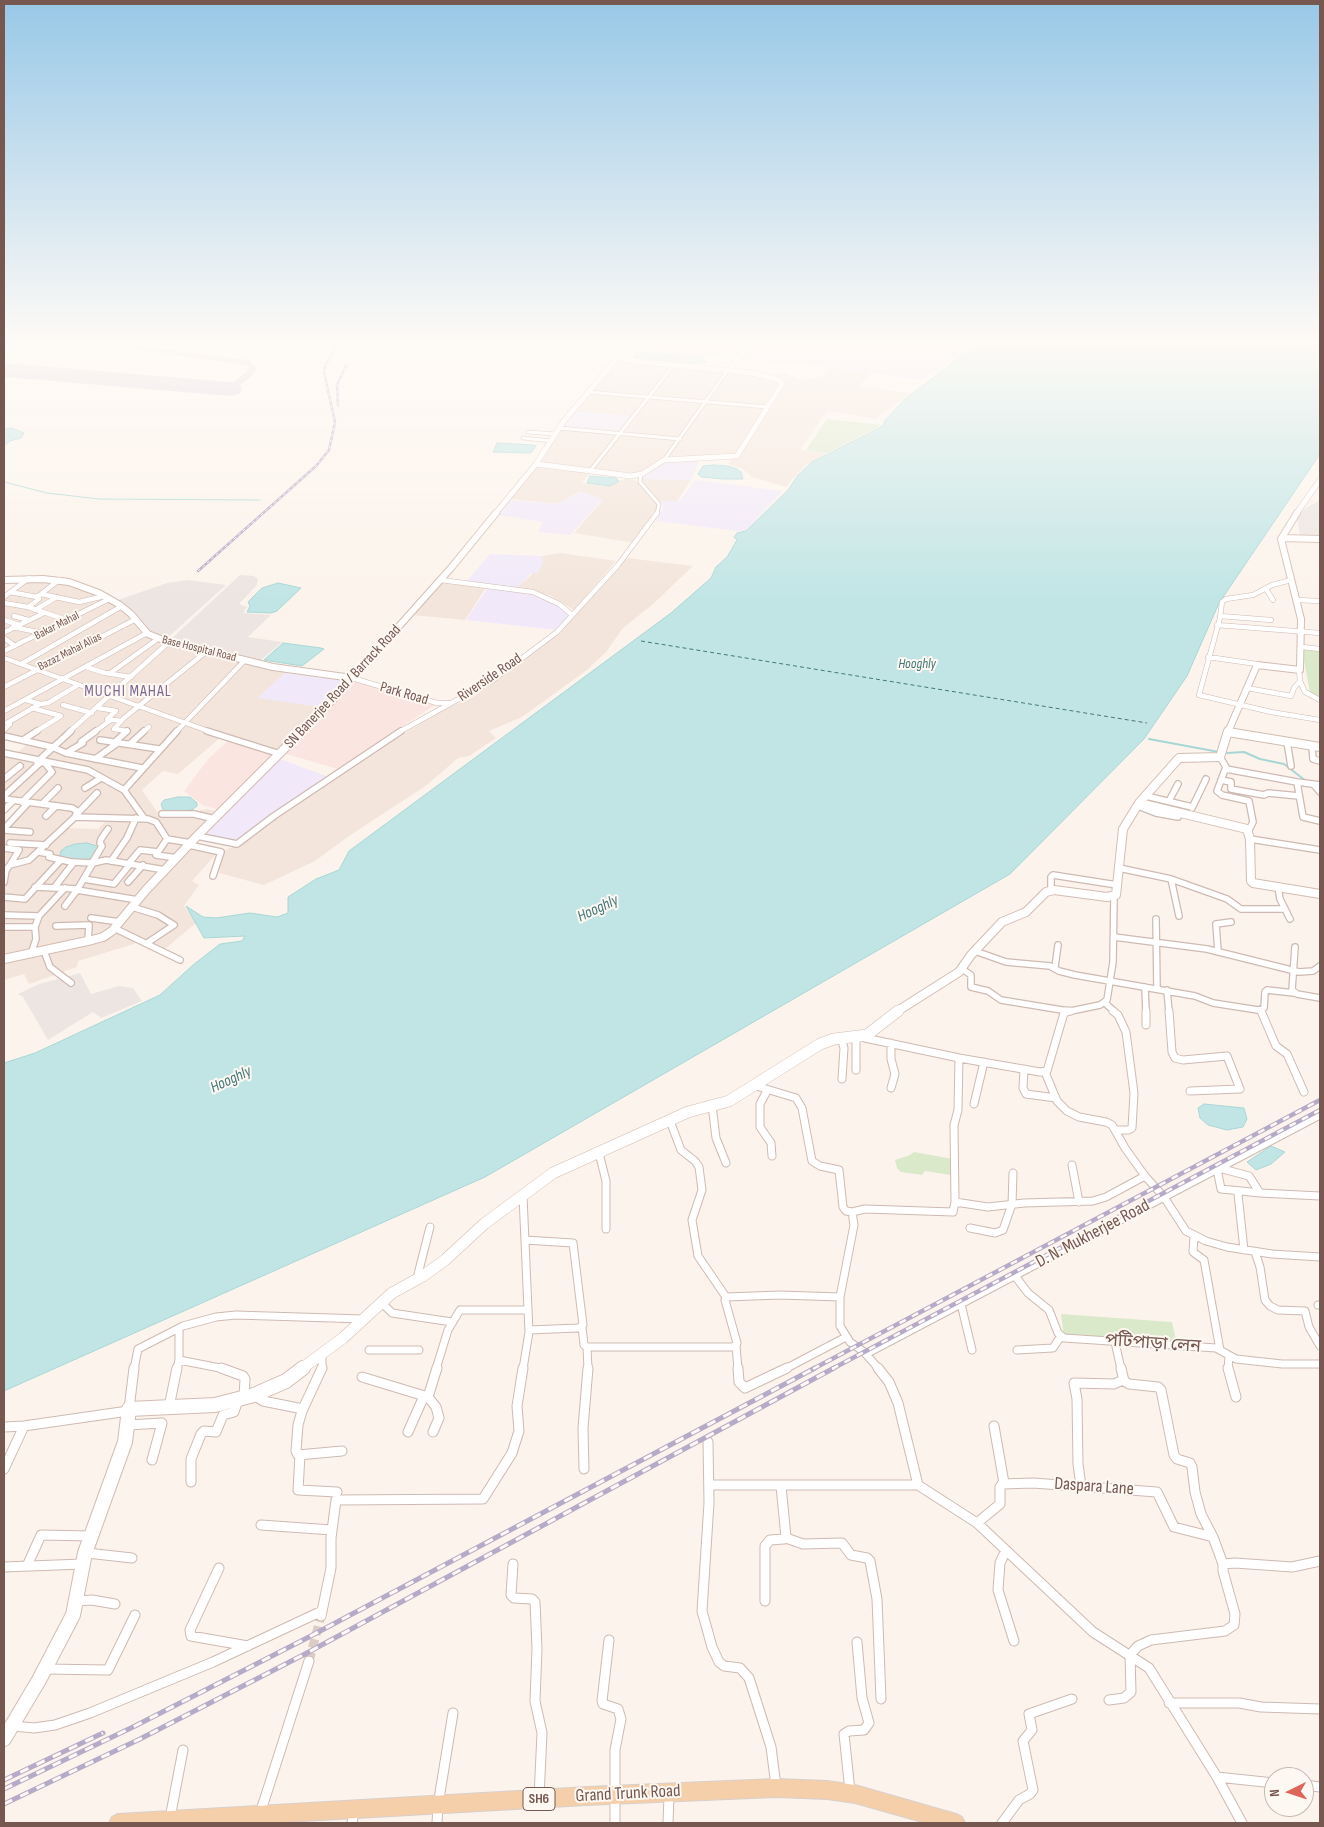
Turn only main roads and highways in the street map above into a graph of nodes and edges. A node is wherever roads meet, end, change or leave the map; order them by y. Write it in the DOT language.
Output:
graph roads {
  1 [pos="353,1817"];
  2 [pos="920,1818"];
  3 [pos="258,1819"];
  4 [pos="118,1823"];
  5 [pos="956,1823"];
  1 -- 2 [label="main road, Grand Trunk Road / SH6"];
  1 -- 3 [label="main road, Grand Trunk Road / SH6"];
  2 -- 5 [label="main road, Grand Trunk Road / SH6"];
  3 -- 4 [label="main road, Grand Trunk Road / SH6"];
}
